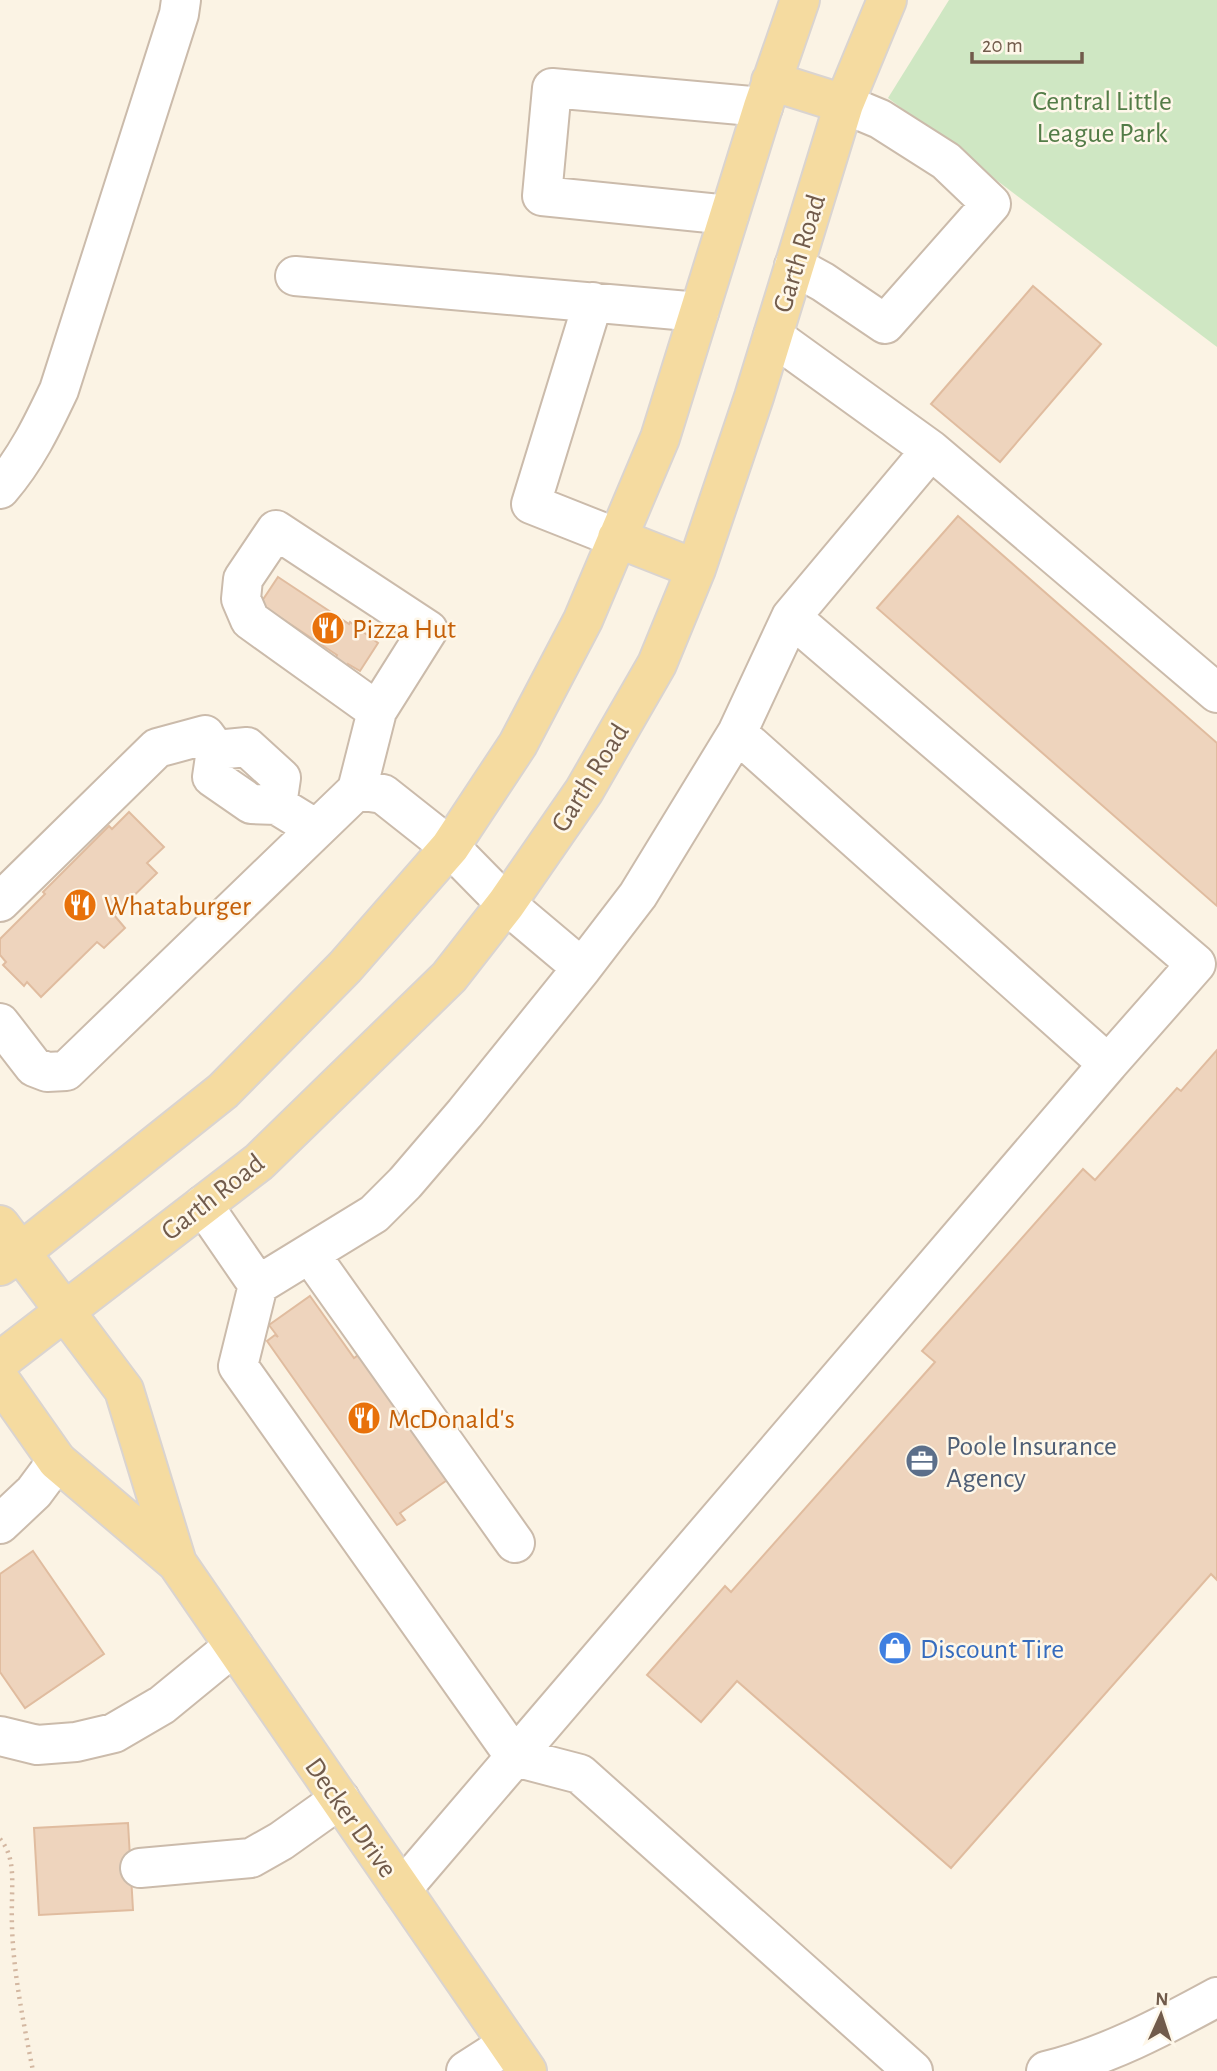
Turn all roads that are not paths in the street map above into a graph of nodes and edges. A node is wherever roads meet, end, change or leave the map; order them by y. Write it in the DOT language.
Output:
graph roads {
  1 [pos="181,0"];
  2 [pos="800,0"];
  3 [pos="887,0"];
  4 [pos="767,94"];
  5 [pos="844,104"];
  6 [pos="729,215"];
  7 [pos="794,266"];
  8 [pos="295,276"];
  9 [pos="593,302"];
  10 [pos="699,312"];
  11 [pos="773,336"];
  12 [pos="931,450"];
  13 [pos="7,472"];
  14 [pos="617,538"];
  15 [pos="696,569"];
  16 [pos="790,617"];
  17 [pos="1217,693"];
  18 [pos="377,711"];
  19 [pos="737,733"];
  20 [pos="357,790"];
  21 [pos="316,829"];
  22 [pos="450,847"];
  23 [pos="0,902"];
  24 [pos="506,904"];
  25 [pos="582,968"];
  26 [pos="0,1023"];
  27 [pos="1108,1064"];
  28 [pos="203,1205"];
  29 [pos="323,1246"];
  30 [pos="7,1248"];
  31 [pos="258,1285"];
  32 [pos="64,1310"];
  33 [pos="0,1361"];
  34 [pos="0,1380"];
  35 [pos="57,1461"];
  36 [pos="0,1524"];
  37 [pos="515,1543"];
  38 [pos="177,1563"];
  39 [pos="234,1646"];
  40 [pos="0,1736"];
  41 [pos="515,1757"];
  42 [pos="340,1799"];
  43 [pos="140,1868"];
  44 [pos="402,1889"];
  45 [pos="1217,1997"];
  46 [pos="518,2058"];
  47 [pos="466,2071"];
  48 [pos="913,2071"];
  49 [pos="1046,2071"];
  1 -- 13 [label="street"];
  2 -- 4 [label="main road"];
  3 -- 5 [label="main road, Garth Road"];
  4 -- 5 [label="main road"];
  4 -- 6 [label="main road"];
  4 -- 6 [label="street"];
  5 -- 7 [label="main road, Garth Road"];
  5 -- 7 [label="street"];
  6 -- 10 [label="main road"];
  7 -- 11 [label="main road, Garth Road"];
  8 -- 9 [label="street"];
  9 -- 10 [label="street"];
  9 -- 14 [label="street"];
  10 -- 14 [label="main road"];
  11 -- 12 [label="street"];
  11 -- 15 [label="main road, Garth Road"];
  12 -- 16 [label="street"];
  12 -- 17 [label="street"];
  14 -- 15 [label="main road"];
  14 -- 22 [label="main road"];
  15 -- 24 [label="main road, Garth Road"];
  16 -- 19 [label="street"];
  16 -- 27 [label="street"];
  18 -- 18 [label="street"];
  18 -- 20 [label="street"];
  19 -- 25 [label="street"];
  19 -- 27 [label="street"];
  20 -- 21 [label="street"];
  20 -- 22 [label="street"];
  21 -- 23 [label="street"];
  21 -- 26 [label="street"];
  22 -- 24 [label="street"];
  22 -- 30 [label="main road"];
  24 -- 25 [label="street"];
  24 -- 28 [label="main road, Garth Road"];
  25 -- 29 [label="street"];
  27 -- 41 [label="street"];
  28 -- 31 [label="street"];
  28 -- 32 [label="main road, Garth Road"];
  29 -- 31 [label="street"];
  29 -- 37 [label="street"];
  30 -- 32 [label="main road, Decker Drive"];
  31 -- 41 [label="street"];
  32 -- 33 [label="main road, Garth Road"];
  32 -- 38 [label="main road, Decker Drive"];
  34 -- 35 [label="main road, Decker Drive"];
  35 -- 36 [label="street"];
  35 -- 38 [label="main road, Decker Drive"];
  38 -- 39 [label="main road, Decker Drive"];
  39 -- 40 [label="street"];
  39 -- 42 [label="main road, Decker Drive"];
  41 -- 44 [label="street"];
  41 -- 48 [label="street"];
  42 -- 43 [label="street"];
  42 -- 44 [label="main road, Decker Drive"];
  44 -- 46 [label="main road, Decker Drive"];
  45 -- 49 [label="street"];
  46 -- 47 [label="street"];
}
